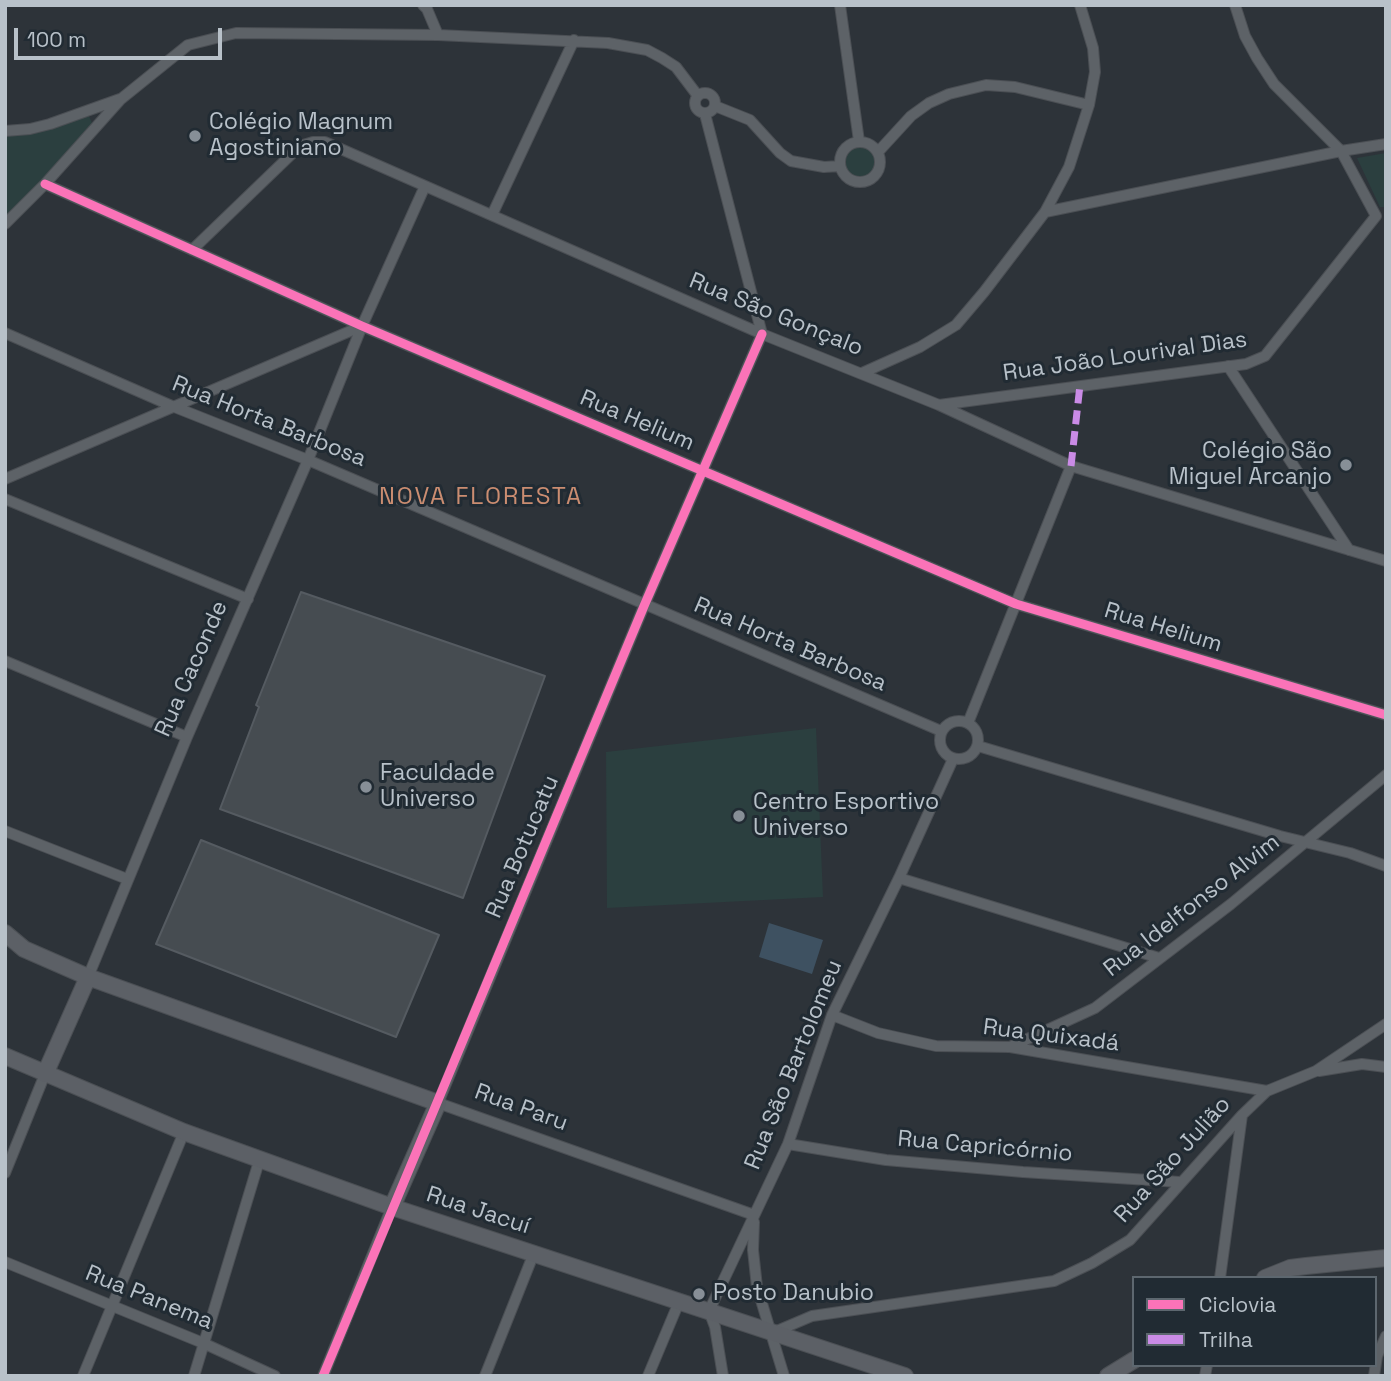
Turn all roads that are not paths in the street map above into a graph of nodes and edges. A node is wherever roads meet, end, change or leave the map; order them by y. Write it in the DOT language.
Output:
graph roads {
  1 [pos="423,5"];
  2 [pos="840,5"];
  3 [pos="1080,5"];
  4 [pos="1235,5"];
  5 [pos="438,35"];
  6 [pos="574,40"];
  7 [pos="698,96"];
  8 [pos="121,99"];
  9 [pos="1088,105"];
  10 [pos="715,106"];
  11 [pos="705,114"];
  12 [pos="5,131"];
  13 [pos="859,141"];
  14 [pos="1386,144"];
  15 [pos="1341,150"];
  16 [pos="878,152"];
  17 [pos="840,166"];
  18 [pos="45,184"];
  19 [pos="425,186"];
  20 [pos="1045,212"];
  21 [pos="492,215"];
  22 [pos="1381,216"];
  23 [pos="5,224"];
  24 [pos="192,250"];
  25 [pos="362,326"];
  26 [pos="5,333"];
  27 [pos="762,334"];
  28 [pos="1228,366"];
  29 [pos="862,373"];
  30 [pos="939,405"];
  31 [pos="172,406"];
  32 [pos="308,460"];
  33 [pos="1071,466"];
  34 [pos="704,470"];
  35 [pos="5,479"];
  36 [pos="5,499"];
  37 [pos="1349,550"];
  38 [pos="1386,561"];
  39 [pos="248,599"];
  40 [pos="1016,604"];
  41 [pos="644,606"];
  42 [pos="5,661"];
  43 [pos="1386,715"];
  44 [pos="968,723"];
  45 [pos="941,732"];
  46 [pos="187,737"];
  47 [pos="978,746"];
  48 [pos="953,759"];
  49 [pos="1386,775"];
  50 [pos="5,831"];
  51 [pos="1306,842"];
  52 [pos="1386,866"];
  53 [pos="899,878"];
  54 [pos="127,879"];
  55 [pos="5,933"];
  56 [pos="1159,958"];
  57 [pos="88,977"];
  58 [pos="832,1015"];
  59 [pos="1386,1024"];
  60 [pos="1010,1047"];
  61 [pos="5,1056"];
  62 [pos="1386,1067"];
  63 [pos="1317,1071"];
  64 [pos="45,1073"];
  65 [pos="1267,1091"];
  66 [pos="439,1103"];
  67 [pos="1242,1115"];
  68 [pos="184,1132"];
  69 [pos="788,1144"];
  70 [pos="260,1158"];
  71 [pos="5,1173"];
  72 [pos="1180,1182"];
  73 [pos="392,1207"];
  74 [pos="754,1215"];
  75 [pos="534,1254"];
  76 [pos="1386,1258"];
  77 [pos="5,1262"];
  78 [pos="1220,1276"];
  79 [pos="1270,1276"];
  80 [pos="679,1302"];
  81 [pos="111,1305"];
  82 [pos="709,1311"];
  83 [pos="772,1334"];
  84 [pos="1386,1336"];
  85 [pos="203,1343"];
  86 [pos="1377,1356"];
  87 [pos="1132,1361"];
  88 [pos="83,1376"];
  89 [pos="194,1376"];
  90 [pos="275,1376"];
  91 [pos="323,1376"];
  92 [pos="485,1376"];
  93 [pos="648,1376"];
  94 [pos="723,1376"];
  95 [pos="784,1376"];
  96 [pos="905,1376"];
  97 [pos="1108,1376"];
  1 -- 5 [label="street"];
  2 -- 13 [label="street"];
  3 -- 9 [label="street"];
  4 -- 15 [label="street"];
  5 -- 6 [label="street"];
  5 -- 8 [label="street"];
  6 -- 7 [label="street"];
  6 -- 21 [label="street"];
  7 -- 10 [label="street"];
  7 -- 11 [label="street"];
  8 -- 12 [label="street"];
  8 -- 18 [label="street"];
  9 -- 16 [label="street"];
  9 -- 20 [label="street"];
  10 -- 11 [label="street"];
  10 -- 17 [label="street"];
  11 -- 27 [label="street"];
  13 -- 16 [label="street"];
  13 -- 17 [label="street"];
  14 -- 15 [label="street"];
  15 -- 20 [label="street"];
  15 -- 22 [label="street"];
  16 -- 17 [label="street"];
  18 -- 23 [label="street"];
  18 -- 24 [label="street, Rua Helium"];
  19 -- 21 [label="street, Rua São Gonçalo"];
  19 -- 24 [label="street, Rua São Gonçalo"];
  19 -- 25 [label="street, Rua Caconde"];
  20 -- 29 [label="street"];
  21 -- 27 [label="street, Rua São Gonçalo"];
  22 -- 28 [label="street, Rua João Lourival Dias"];
  24 -- 25 [label="street, Rua Helium"];
  25 -- 31 [label="street"];
  25 -- 32 [label="street, Rua Caconde"];
  25 -- 34 [label="street, Rua Helium"];
  26 -- 31 [label="street, Rua Horta Barbosa"];
  27 -- 29 [label="street, Rua São Gonçalo"];
  27 -- 34 [label="street, Rua Botucatu"];
  28 -- 30 [label="street, Rua João Lourival Dias"];
  28 -- 37 [label="street"];
  29 -- 30 [label="street, Rua São Gonçalo"];
  30 -- 33 [label="street, Rua São Gonçalo"];
  31 -- 32 [label="street, Rua Horta Barbosa"];
  31 -- 35 [label="street"];
  32 -- 39 [label="street, Rua Caconde"];
  32 -- 41 [label="street, Rua Horta Barbosa"];
  33 -- 37 [label="street, Rua São Gonçalo"];
  33 -- 40 [label="street"];
  34 -- 40 [label="street, Rua Helium"];
  34 -- 41 [label="street, Rua Botucatu"];
  36 -- 39 [label="street"];
  37 -- 38 [label="street, Rua São Gonçalo"];
  39 -- 46 [label="street, Rua Caconde"];
  40 -- 43 [label="street, Rua Helium"];
  40 -- 44 [label="street"];
  41 -- 45 [label="street, Rua Horta Barbosa"];
  41 -- 66 [label="street, Rua Botucatu"];
  42 -- 46 [label="street"];
  44 -- 45 [label="street"];
  44 -- 47 [label="street"];
  45 -- 48 [label="street"];
  46 -- 54 [label="street, Rua Caconde"];
  47 -- 48 [label="street"];
  47 -- 51 [label="street"];
  48 -- 53 [label="street, Rua São Bartolomeu"];
  49 -- 51 [label="street, Rua Idelfonso Alvim"];
  50 -- 54 [label="street"];
  51 -- 52 [label="street"];
  51 -- 56 [label="street, Rua Idelfonso Alvim"];
  53 -- 56 [label="street"];
  53 -- 58 [label="street, Rua São Bartolomeu"];
  54 -- 57 [label="street, Rua Caconde"];
  55 -- 57 [label="main road, Rua Paru"];
  56 -- 60 [label="street, Rua Idelfonso Alvim"];
  57 -- 64 [label="main road, Rua Caconde"];
  57 -- 66 [label="main road, Rua Paru"];
  58 -- 60 [label="street, Rua Quixadá"];
  58 -- 69 [label="street, Rua São Bartolomeu"];
  59 -- 63 [label="street, Rua São Julião"];
  60 -- 65 [label="street, Rua Quixadá"];
  61 -- 64 [label="main road, Rua Jacuí"];
  62 -- 63 [label="street"];
  63 -- 65 [label="street, Rua São Julião"];
  64 -- 68 [label="main road, Rua Jacuí"];
  64 -- 71 [label="street, Rua Caconde"];
  65 -- 67 [label="street, Rua São Julião"];
  66 -- 73 [label="main road, Rua Botucatu"];
  66 -- 74 [label="street, Rua Paru"];
  67 -- 72 [label="street, Rua São Julião"];
  67 -- 78 [label="street"];
  68 -- 70 [label="main road, Rua Jacuí"];
  68 -- 81 [label="street"];
  69 -- 72 [label="street, Rua Capricórnio"];
  69 -- 74 [label="street, Rua São Bartolomeu"];
  70 -- 73 [label="main road, Rua Jacuí"];
  70 -- 85 [label="street"];
  72 -- 83 [label="street, Rua São Julião"];
  73 -- 75 [label="main road, Rua Jacuí"];
  73 -- 91 [label="street, Rua Botucatu"];
  74 -- 82 [label="street, Rua São Bartolomeu"];
  74 -- 83 [label="street"];
  75 -- 80 [label="main road, Rua Jacuí"];
  75 -- 92 [label="street"];
  76 -- 79 [label="main road"];
  77 -- 81 [label="street, Rua Panema"];
  80 -- 82 [label="main road, Rua Jacuí"];
  80 -- 93 [label="street"];
  81 -- 85 [label="street, Rua Panema"];
  81 -- 88 [label="street"];
  82 -- 83 [label="main road, Rua Jacuí"];
  82 -- 94 [label="street"];
  83 -- 95 [label="street"];
  83 -- 96 [label="main road, Rua Jacuí"];
  84 -- 86 [label="street"];
  85 -- 89 [label="street"];
  85 -- 90 [label="street, Rua Panema"];
  87 -- 97 [label="main road"];
}
